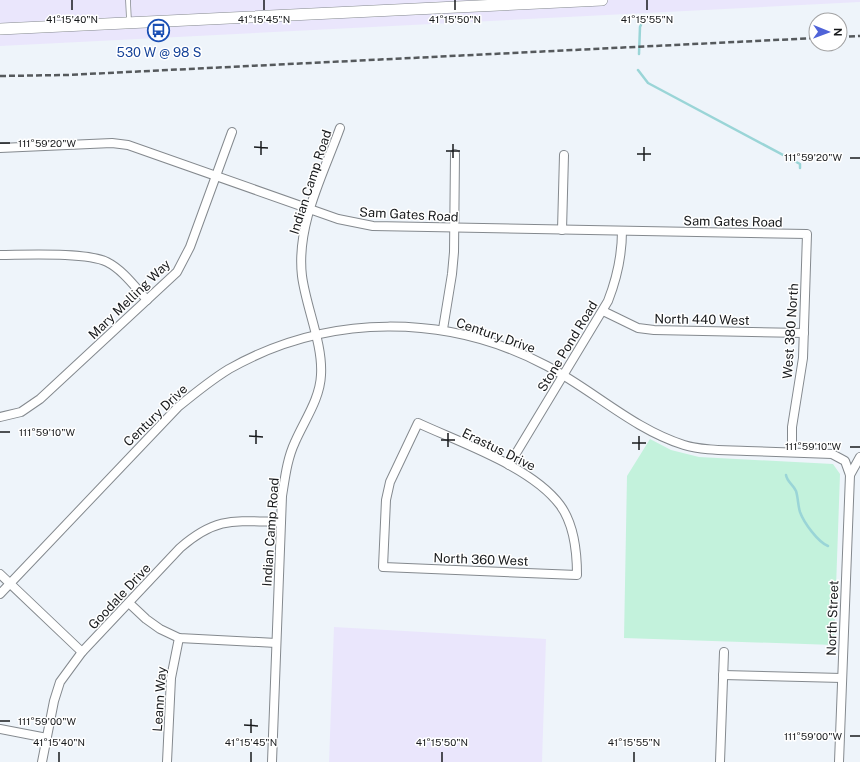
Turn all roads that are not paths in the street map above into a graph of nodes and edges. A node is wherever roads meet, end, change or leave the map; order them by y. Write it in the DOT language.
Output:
graph roads {
  1 [pos="128,0"];
  2 [pos="602,0"];
  3 [pos="129,23"];
  4 [pos="0,29"];
  5 [pos="340,128"];
  6 [pos="232,132"];
  7 [pos="0,148"];
  8 [pos="455,154"];
  9 [pos="564,155"];
  10 [pos="216,176"];
  11 [pos="310,209"];
  12 [pos="454,228"];
  13 [pos="562,230"];
  14 [pos="622,231"];
  15 [pos="807,234"];
  16 [pos="0,254"];
  17 [pos="147,300"];
  18 [pos="603,311"];
  19 [pos="443,329"];
  20 [pos="804,333"];
  21 [pos="315,335"];
  22 [pos="562,375"];
  23 [pos="0,417"];
  24 [pos="792,452"];
  25 [pos="860,457"];
  26 [pos="845,461"];
  27 [pos="509,465"];
  28 [pos="850,475"];
  29 [pos="281,522"];
  30 [pos="383,567"];
  31 [pos="0,574"];
  32 [pos="577,576"];
  33 [pos="10,584"];
  34 [pos="0,594"];
  35 [pos="129,603"];
  36 [pos="179,638"];
  37 [pos="276,643"];
  38 [pos="82,652"];
  39 [pos="724,652"];
  40 [pos="723,675"];
  41 [pos="842,678"];
  42 [pos="0,729"];
  43 [pos="47,738"];
  44 [pos="42,762"];
  45 [pos="167,762"];
  46 [pos="272,762"];
  47 [pos="720,762"];
  48 [pos="839,762"];
  1 -- 3 [label="lane"];
  2 -- 3 [label="street"];
  3 -- 4 [label="street"];
  5 -- 11 [label="street, Indian Camp Road"];
  6 -- 10 [label="street, Mary Melling Way"];
  7 -- 10 [label="street, Sam Gates Road"];
  8 -- 12 [label="street"];
  9 -- 13 [label="street"];
  10 -- 11 [label="street, Sam Gates Road"];
  10 -- 17 [label="street, Mary Melling Way"];
  11 -- 12 [label="street, Sam Gates Road"];
  11 -- 21 [label="street, Indian Camp Road"];
  12 -- 13 [label="street, Sam Gates Road"];
  12 -- 19 [label="street"];
  13 -- 14 [label="street, Sam Gates Road"];
  14 -- 15 [label="street, Sam Gates Road"];
  14 -- 18 [label="street, Stone Pond Road"];
  15 -- 20 [label="street, West 380 North"];
  16 -- 17 [label="street"];
  17 -- 23 [label="street, Mary Melling Way"];
  18 -- 20 [label="street, North 440 West"];
  18 -- 22 [label="street, Stone Pond Road"];
  19 -- 21 [label="street, Century Drive"];
  19 -- 22 [label="street, Century Drive"];
  20 -- 24 [label="street, West 380 North"];
  21 -- 29 [label="street, Indian Camp Road"];
  21 -- 33 [label="street, Century Drive"];
  22 -- 24 [label="street, Century Drive"];
  22 -- 27 [label="street, Stone Pond Road"];
  24 -- 26 [label="street, Century Drive"];
  25 -- 28 [label="street, North Street"];
  26 -- 28 [label="street, North Street"];
  27 -- 30 [label="street, Erastus Drive"];
  27 -- 32 [label="street, Erastus Drive"];
  28 -- 41 [label="street, North Street"];
  29 -- 35 [label="street, Goodale Drive"];
  29 -- 37 [label="street, Indian Camp Road"];
  30 -- 32 [label="street, North 360 West"];
  31 -- 33 [label="street"];
  33 -- 34 [label="street, Century Drive"];
  33 -- 38 [label="street"];
  35 -- 36 [label="street"];
  35 -- 38 [label="street, Goodale Drive"];
  36 -- 37 [label="street"];
  36 -- 45 [label="street, Leann Way"];
  37 -- 46 [label="street, Indian Camp Road"];
  38 -- 43 [label="street, Goodale Drive"];
  39 -- 40 [label="street"];
  40 -- 41 [label="street"];
  40 -- 47 [label="street"];
  41 -- 48 [label="street, North Street"];
  42 -- 43 [label="street"];
  43 -- 44 [label="street, Goodale Drive"];
}
